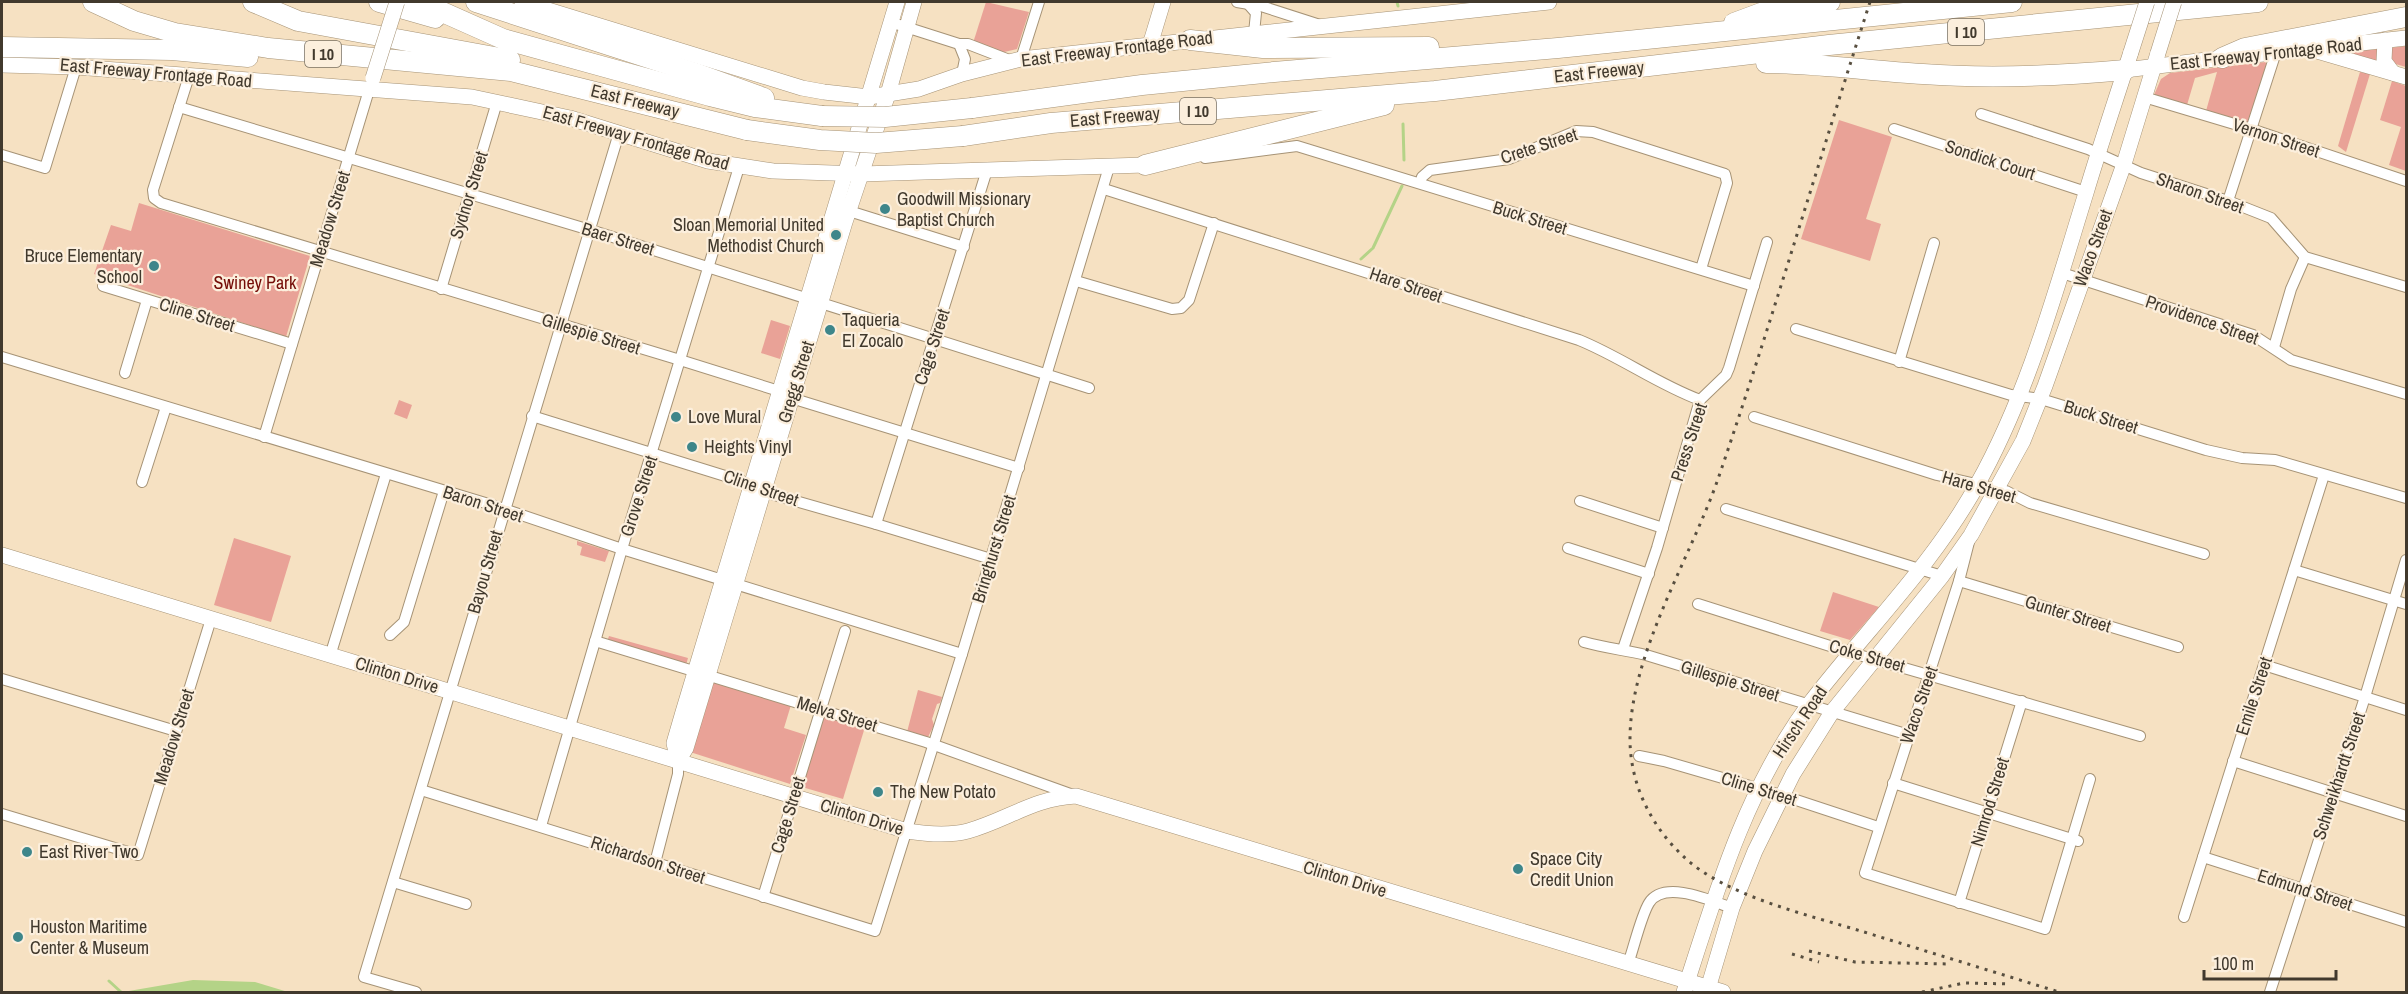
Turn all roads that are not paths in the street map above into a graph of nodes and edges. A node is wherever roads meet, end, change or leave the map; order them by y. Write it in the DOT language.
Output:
graph roads {
  1 [pos="93,2"];
  2 [pos="253,2"];
  3 [pos="380,2"];
  4 [pos="397,2"];
  5 [pos="420,2"];
  6 [pos="476,2"];
  7 [pos="522,2"];
  8 [pos="897,2"];
  9 [pos="914,2"];
  10 [pos="1039,2"];
  11 [pos="1160,2"];
  12 [pos="1238,2"];
  13 [pos="1531,2"];
  14 [pos="1549,2"];
  15 [pos="1830,2"];
  16 [pos="2012,2"];
  17 [pos="2147,2"];
  18 [pos="2174,2"];
  19 [pos="2258,2"];
  20 [pos="1249,5"];
  21 [pos="2406,17"];
  22 [pos="890,22"];
  23 [pos="1323,26"];
  24 [pos="907,27"];
  25 [pos="1711,32"];
  26 [pos="1254,33"];
  27 [pos="2406,38"];
  28 [pos="503,39"];
  29 [pos="1190,40"];
  30 [pos="2385,40"];
  31 [pos="959,44"];
  32 [pos="1150,45"];
  33 [pos="2,47"];
  34 [pos="1558,48"];
  35 [pos="2308,49"];
  36 [pos="2276,52"];
  37 [pos="2222,58"];
  38 [pos="2156,59"];
  39 [pos="1016,60"];
  40 [pos="2128,61"];
  41 [pos="2,64"];
  42 [pos="1674,64"];
  43 [pos="76,67"];
  44 [pos="962,74"];
  45 [pos="2400,75"];
  46 [pos="189,76"];
  47 [pos="559,83"];
  48 [pos="371,84"];
  49 [pos="1435,91"];
  50 [pos="888,94"];
  51 [pos="869,97"];
  52 [pos="2144,97"];
  53 [pos="497,102"];
  54 [pos="757,102"];
  55 [pos="645,104"];
  56 [pos="179,107"];
  57 [pos="1981,114"];
  58 [pos="1894,129"];
  59 [pos="2251,129"];
  60 [pos="619,133"];
  61 [pos="1306,148"];
  62 [pos="2,154"];
  63 [pos="2099,154"];
  64 [pos="348,158"];
  65 [pos="2124,164"];
  66 [pos="1145,165"];
  67 [pos="739,167"];
  68 [pos="1109,167"];
  69 [pos="987,170"];
  70 [pos="844,173"];
  71 [pos="862,174"];
  72 [pos="2406,181"];
  73 [pos="1420,183"];
  74 [pos="1104,189"];
  75 [pos="2086,192"];
  76 [pos="469,194"];
  77 [pos="2228,201"];
  78 [pos="849,211"];
  79 [pos="1214,223"];
  80 [pos="588,230"];
  81 [pos="1767,242"];
  82 [pos="1934,243"];
  83 [pos="964,247"];
  84 [pos="320,252"];
  85 [pos="2305,257"];
  86 [pos="708,267"];
  87 [pos="1701,269"];
  88 [pos="2062,273"];
  89 [pos="2082,279"];
  90 [pos="1076,281"];
  91 [pos="103,286"];
  92 [pos="1754,286"];
  93 [pos="2406,287"];
  94 [pos="441,289"];
  95 [pos="147,300"];
  96 [pos="814,301"];
  97 [pos="559,324"];
  98 [pos="1796,329"];
  99 [pos="935,340"];
  100 [pos="292,344"];
  101 [pos="2274,347"];
  102 [pos="2,357"];
  103 [pos="680,360"];
  104 [pos="1899,362"];
  105 [pos="125,373"];
  106 [pos="1047,375"];
  107 [pos="1089,388"];
  108 [pos="785,394"];
  109 [pos="2406,394"];
  110 [pos="2019,397"];
  111 [pos="2041,399"];
  112 [pos="1700,400"];
  113 [pos="165,407"];
  114 [pos="532,416"];
  115 [pos="1754,417"];
  116 [pos="904,432"];
  117 [pos="264,437"];
  118 [pos="652,453"];
  119 [pos="1019,468"];
  120 [pos="386,474"];
  121 [pos="2324,475"];
  122 [pos="142,482"];
  123 [pos="1977,485"];
  124 [pos="757,488"];
  125 [pos="1998,489"];
  126 [pos="444,491"];
  127 [pos="2406,498"];
  128 [pos="1580,501"];
  129 [pos="503,509"];
  130 [pos="1726,509"];
  131 [pos="876,524"];
  132 [pos="1663,528"];
  133 [pos="1971,535"];
  134 [pos="1568,548"];
  135 [pos="622,549"];
  136 [pos="2204,554"];
  137 [pos="2,555"];
  138 [pos="990,560"];
  139 [pos="2406,560"];
  140 [pos="1922,569"];
  141 [pos="2294,570"];
  142 [pos="1648,574"];
  143 [pos="1942,576"];
  144 [pos="1959,581"];
  145 [pos="729,582"];
  146 [pos="2393,600"];
  147 [pos="1698,604"];
  148 [pos="2406,604"];
  149 [pos="211,619"];
  150 [pos="845,631"];
  151 [pos="390,635"];
  152 [pos="595,641"];
  153 [pos="1584,642"];
  154 [pos="2178,647"];
  155 [pos="1623,649"];
  156 [pos="1852,653"];
  157 [pos="962,654"];
  158 [pos="330,656"];
  159 [pos="1873,658"];
  160 [pos="2264,665"];
  161 [pos="702,673"];
  162 [pos="1929,674"];
  163 [pos="2,679"];
  164 [pos="450,691"];
  165 [pos="2365,697"];
  166 [pos="2022,701"];
  167 [pos="1809,705"];
  168 [pos="820,709"];
  169 [pos="2406,710"];
  170 [pos="1832,712"];
  171 [pos="570,728"];
  172 [pos="176,731"];
  173 [pos="1909,735"];
  174 [pos="2140,736"];
  175 [pos="934,744"];
  176 [pos="1639,756"];
  177 [pos="2234,760"];
  178 [pos="678,761"];
  179 [pos="2090,779"];
  180 [pos="1893,783"];
  181 [pos="1757,788"];
  182 [pos="421,790"];
  183 [pos="2334,793"];
  184 [pos="1781,795"];
  185 [pos="1076,796"];
  186 [pos="794,797"];
  187 [pos="1987,812"];
  188 [pos="2,814"];
  189 [pos="2406,816"];
  190 [pos="541,826"];
  191 [pos="1878,827"];
  192 [pos="907,831"];
  193 [pos="2075,840"];
  194 [pos="2203,857"];
  195 [pos="655,863"];
  196 [pos="393,882"];
  197 [pos="2302,889"];
  198 [pos="763,897"];
  199 [pos="1712,902"];
  200 [pos="1959,903"];
  201 [pos="466,904"];
  202 [pos="1732,908"];
  203 [pos="2184,917"];
  204 [pos="2406,922"];
  205 [pos="875,931"];
  206 [pos="1628,964"];
  207 [pos="1686,987"];
  208 [pos="1713,991"];
  209 [pos="416,993"];
  210 [pos="2270,993"];
  1 -- 47 [label="highway, East Freeway / I 10"];
  2 -- 55 [label="highway"];
  3 -- 28 [label="highway"];
  4 -- 48 [label="main road, Meadow Street, bridge"];
  5 -- 28 [label="highway, East Freeway"];
  6 -- 54 [label="highway"];
  7 -- 51 [label="main road, East Freeway Frontage Road"];
  8 -- 22 [label="main road, Gregg Street"];
  9 -- 24 [label="main road, Gregg Street"];
  10 -- 39 [label="street"];
  11 -- 32 [label="main road"];
  12 -- 20 [label="street"];
  13 -- 14 [label="main road, East Freeway Frontage Road"];
  13 -- 23 [label="main road, East Freeway Frontage Road"];
  15 -- 25 [label="highway"];
  16 -- 25 [label="highway, East Freeway / I 10"];
  17 -- 40 [label="main road, Waco Street, bridge"];
  18 -- 38 [label="main road, Waco Street, bridge"];
  19 -- 42 [label="highway, East Freeway / I 10"];
  20 -- 23 [label="street"];
  20 -- 26 [label="street"];
  21 -- 37 [label="highway"];
  22 -- 24 [label="street"];
  22 -- 51 [label="main road, Gregg Street"];
  23 -- 26 [label="main road, East Freeway Frontage Road"];
  24 -- 31 [label="street"];
  24 -- 50 [label="main road, Gregg Street"];
  25 -- 34 [label="highway, East Freeway / I 10"];
  26 -- 29 [label="main road, East Freeway Frontage Road"];
  27 -- 30 [label="main road, East Freeway Frontage Road"];
  28 -- 54 [label="highway, East Freeway"];
  29 -- 32 [label="main road, East Freeway Frontage Road"];
  29 -- 34 [label="highway"];
  30 -- 35 [label="main road, East Freeway Frontage Road"];
  30 -- 45 [label="main road"];
  31 -- 39 [label="street"];
  31 -- 44 [label="street"];
  32 -- 39 [label="main road, East Freeway Frontage Road"];
  33 -- 47 [label="highway"];
  34 -- 54 [label="highway, East Freeway / I 10, bridge"];
  35 -- 36 [label="main road, East Freeway Frontage Road"];
  35 -- 45 [label="main road"];
  36 -- 37 [label="main road, East Freeway Frontage Road"];
  36 -- 59 [label="street"];
  37 -- 38 [label="main road, East Freeway Frontage Road"];
  38 -- 40 [label="main road, East Freeway Frontage Road"];
  38 -- 52 [label="main road, Waco Street"];
  39 -- 44 [label="main road, East Freeway Frontage Road"];
  40 -- 42 [label="highway"];
  40 -- 63 [label="main road, Waco Street"];
  41 -- 43 [label="main road, East Freeway Frontage Road"];
  42 -- 49 [label="highway, East Freeway / I 10"];
  43 -- 46 [label="main road, East Freeway Frontage Road"];
  43 -- 62 [label="street"];
  44 -- 50 [label="main road, East Freeway Frontage Road"];
  46 -- 48 [label="main road, East Freeway Frontage Road"];
  46 -- 56 [label="street"];
  47 -- 55 [label="highway, East Freeway / I 10"];
  48 -- 53 [label="main road, East Freeway Frontage Road"];
  48 -- 64 [label="street, Meadow Street"];
  49 -- 55 [label="highway, East Freeway / I 10, bridge"];
  49 -- 66 [label="highway"];
  50 -- 51 [label="main road, East Freeway Frontage Road"];
  50 -- 71 [label="main road, Gregg Street"];
  51 -- 70 [label="main road, Gregg Street"];
  52 -- 59 [label="street, Vernon Street"];
  52 -- 65 [label="main road, Waco Street"];
  53 -- 60 [label="main road, East Freeway Frontage Road"];
  53 -- 76 [label="street, Sydnor Street"];
  56 -- 64 [label="street, Baer Street"];
  56 -- 84 [label="street, Gillespie Street"];
  57 -- 63 [label="street, Sharon Street"];
  58 -- 75 [label="street, Sondick Court"];
  59 -- 72 [label="street, Vernon Street"];
  59 -- 77 [label="street"];
  60 -- 67 [label="main road, East Freeway Frontage Road"];
  60 -- 80 [label="street, Bayou Street"];
  61 -- 66 [label="street, East Freeway Frontage Road"];
  61 -- 73 [label="street, Buck Street"];
  63 -- 65 [label="street, Sharon Street"];
  63 -- 75 [label="main road, Waco Street"];
  64 -- 76 [label="street, Baer Street"];
  64 -- 84 [label="street, Meadow Street"];
  65 -- 77 [label="street, Sharon Street"];
  65 -- 89 [label="main road, Waco Street"];
  66 -- 68 [label="main road, East Freeway Frontage Road"];
  67 -- 70 [label="main road, East Freeway Frontage Road"];
  67 -- 86 [label="street, Grove Street"];
  68 -- 69 [label="main road, East Freeway Frontage Road"];
  68 -- 74 [label="street, Bringhurst Street"];
  69 -- 71 [label="main road, East Freeway Frontage Road"];
  69 -- 83 [label="street, Cage Street"];
  70 -- 71 [label="main road, East Freeway Frontage Road"];
  70 -- 96 [label="main road, Gregg Street"];
  71 -- 78 [label="main road, Gregg Street"];
  73 -- 87 [label="street, Buck Street"];
  73 -- 87 [label="street, Crete Street"];
  74 -- 79 [label="street, Hare Street"];
  74 -- 90 [label="street, Bringhurst Street"];
  75 -- 88 [label="main road, Waco Street"];
  76 -- 80 [label="street, Baer Street"];
  76 -- 94 [label="street, Sydnor Street"];
  77 -- 85 [label="street, Sharon Street"];
  78 -- 83 [label="street"];
  78 -- 96 [label="main road, Gregg Street"];
  79 -- 90 [label="street"];
  79 -- 112 [label="street, Hare Street"];
  80 -- 86 [label="street, Baer Street"];
  80 -- 97 [label="street, Bayou Street"];
  81 -- 92 [label="street, Press Street"];
  82 -- 104 [label="street"];
  83 -- 99 [label="street, Cage Street"];
  84 -- 94 [label="street, Gillespie Street"];
  84 -- 100 [label="street, Meadow Street"];
  85 -- 93 [label="street"];
  85 -- 101 [label="street"];
  86 -- 96 [label="street, Baer Street"];
  86 -- 103 [label="street, Grove Street"];
  87 -- 92 [label="street, Buck Street"];
  88 -- 89 [label="street, Providence Street"];
  88 -- 110 [label="main road, Waco Street"];
  89 -- 101 [label="street, Providence Street"];
  89 -- 111 [label="main road, Waco Street"];
  90 -- 106 [label="street, Bringhurst Street"];
  91 -- 95 [label="street, Cline Street"];
  92 -- 112 [label="street, Press Street"];
  94 -- 97 [label="street, Gillespie Street"];
  95 -- 100 [label="street, Cline Street"];
  95 -- 105 [label="street"];
  96 -- 99 [label="street, Baer Street"];
  96 -- 108 [label="main road, Gregg Street"];
  97 -- 103 [label="street, Gillespie Street"];
  97 -- 114 [label="street, Bayou Street"];
  98 -- 104 [label="street, Buck Street"];
  99 -- 106 [label="street, Baer Street"];
  99 -- 116 [label="street, Cage Street"];
  100 -- 117 [label="street, Meadow Street"];
  101 -- 109 [label="street, Providence Street"];
  102 -- 113 [label="street, Baron Street"];
  103 -- 108 [label="street, Gillespie Street"];
  103 -- 118 [label="street, Grove Street"];
  104 -- 110 [label="street, Buck Street"];
  106 -- 107 [label="street, Baer Street"];
  106 -- 119 [label="street, Bringhurst Street"];
  108 -- 116 [label="street, Gillespie Street"];
  108 -- 124 [label="main road, Gregg Street"];
  110 -- 111 [label="street, Buck Street"];
  110 -- 123 [label="main road, Waco Street"];
  111 -- 121 [label="street, Buck Street"];
  111 -- 125 [label="main road, Waco Street"];
  112 -- 132 [label="street, Press Street"];
  113 -- 117 [label="street, Baron Street"];
  113 -- 122 [label="street"];
  114 -- 118 [label="street, Cline Street"];
  114 -- 129 [label="street, Bayou Street"];
  115 -- 123 [label="street, Hare Street"];
  116 -- 119 [label="street, Gillespie Street"];
  116 -- 131 [label="street, Cage Street"];
  117 -- 120 [label="street, Baron Street"];
  118 -- 124 [label="street, Cline Street"];
  118 -- 135 [label="street, Grove Street"];
  119 -- 138 [label="street, Bringhurst Street"];
  120 -- 126 [label="street, Baron Street"];
  120 -- 158 [label="street"];
  121 -- 127 [label="street, Buck Street"];
  121 -- 141 [label="street, Emile Street"];
  123 -- 125 [label="street, Hare Street"];
  123 -- 140 [label="main road, Hirsch Road"];
  124 -- 131 [label="street, Cline Street"];
  124 -- 145 [label="main road, Gregg Street"];
  125 -- 133 [label="main road, Hirsch Road"];
  125 -- 136 [label="street, Hare Street"];
  126 -- 129 [label="street, Baron Street"];
  126 -- 151 [label="street"];
  128 -- 132 [label="street"];
  129 -- 135 [label="street, Baron Street"];
  129 -- 164 [label="street, Bayou Street"];
  130 -- 140 [label="street"];
  131 -- 138 [label="street, Cline Street"];
  132 -- 142 [label="street, Press Street"];
  133 -- 143 [label="main road, Hirsch Road"];
  133 -- 144 [label="street, Waco Street"];
  134 -- 142 [label="street"];
  135 -- 145 [label="street, Baron Street"];
  135 -- 152 [label="street, Grove Street"];
  137 -- 149 [label="main road, Clinton Drive"];
  138 -- 157 [label="street, Bringhurst Street"];
  139 -- 146 [label="street, Schweikhardt Street"];
  140 -- 143 [label="street"];
  140 -- 156 [label="main road, Hirsch Road"];
  141 -- 146 [label="street"];
  141 -- 160 [label="street, Emile Street"];
  142 -- 155 [label="street, Press Street"];
  143 -- 159 [label="main road, Hirsch Road"];
  144 -- 154 [label="street, Gunter Street"];
  144 -- 162 [label="street, Waco Street"];
  145 -- 157 [label="street, Baron Street"];
  145 -- 161 [label="main road, Gregg Street"];
  146 -- 148 [label="street"];
  146 -- 165 [label="street, Schweikhardt Street"];
  147 -- 156 [label="street, Coke Street"];
  149 -- 158 [label="main road, Clinton Drive"];
  149 -- 172 [label="street, Meadow Street"];
  150 -- 168 [label="street, Cage Street"];
  152 -- 161 [label="street, Melva Street"];
  152 -- 171 [label="street, Grove Street"];
  153 -- 155 [label="street, Gillespie Street"];
  155 -- 167 [label="street, Gillespie Street"];
  156 -- 159 [label="street, Coke Street"];
  156 -- 167 [label="main road, Hirsch Road"];
  157 -- 175 [label="street, Bringhurst Street"];
  158 -- 164 [label="main road, Clinton Drive"];
  159 -- 162 [label="street, Coke Street"];
  159 -- 170 [label="main road, Hirsch Road"];
  160 -- 165 [label="street"];
  160 -- 177 [label="street, Emile Street"];
  161 -- 168 [label="street, Melva Street"];
  161 -- 178 [label="main road, Gregg Street"];
  162 -- 166 [label="street, Coke Street"];
  162 -- 173 [label="street, Waco Street"];
  163 -- 172 [label="street"];
  164 -- 171 [label="main road, Clinton Drive"];
  164 -- 182 [label="street, Bayou Street"];
  165 -- 169 [label="street"];
  165 -- 183 [label="street, Schweikhardt Street"];
  166 -- 174 [label="street, Coke Street"];
  166 -- 187 [label="street, Nimrod Street"];
  167 -- 170 [label="street, Gillespie Street"];
  167 -- 181 [label="main road, Hirsch Road"];
  168 -- 175 [label="street, Melva Street"];
  168 -- 186 [label="street, Cage Street"];
  170 -- 173 [label="street, Gillespie Street"];
  170 -- 184 [label="main road, Hirsch Road"];
  171 -- 178 [label="main road, Clinton Drive"];
  171 -- 190 [label="street, Grove Street"];
  172 -- 188 [label="street, Meadow Street"];
  173 -- 180 [label="street, Waco Street"];
  175 -- 185 [label="street, Melva Street"];
  175 -- 192 [label="street, Bringhurst Street"];
  176 -- 181 [label="street, Cline Street"];
  177 -- 183 [label="street"];
  177 -- 194 [label="street, Emile Street"];
  178 -- 186 [label="main road, Clinton Drive"];
  178 -- 195 [label="street, Gregg Street"];
  179 -- 193 [label="street"];
  180 -- 187 [label="street"];
  180 -- 191 [label="street, Waco Street"];
  181 -- 184 [label="street, Cline Street"];
  181 -- 199 [label="main road, Hirsch Road"];
  182 -- 190 [label="street, Richardson Street"];
  182 -- 196 [label="street, Bayou Street"];
  183 -- 189 [label="street"];
  183 -- 197 [label="street, Schweikhardt Street"];
  184 -- 191 [label="street, Cline Street"];
  184 -- 202 [label="main road, Hirsch Road"];
  185 -- 192 [label="main road, Clinton Drive"];
  185 -- 206 [label="main road, Clinton Drive"];
  186 -- 192 [label="main road, Clinton Drive"];
  186 -- 198 [label="street, Cage Street"];
  187 -- 193 [label="street"];
  187 -- 200 [label="street, Nimrod Street"];
  190 -- 195 [label="street, Richardson Street"];
  191 -- 200 [label="street, Waco Street"];
  192 -- 205 [label="street, Bringhurst Street"];
  193 -- 200 [label="street"];
  194 -- 197 [label="street, Edmund Street"];
  194 -- 203 [label="street, Emile Street"];
  195 -- 198 [label="street, Richardson Street"];
  196 -- 201 [label="street"];
  196 -- 209 [label="street, Bayou Street"];
  197 -- 204 [label="street, Edmund Street"];
  197 -- 210 [label="street, Schweikhardt Street"];
  198 -- 205 [label="street, Richardson Street"];
  199 -- 202 [label="street"];
  199 -- 206 [label="street"];
  199 -- 207 [label="main road, Hirsch Road"];
  202 -- 208 [label="main road, Hirsch Road"];
  206 -- 207 [label="main road, Clinton Drive"];
  207 -- 208 [label="main road, Clinton Drive"];
}
